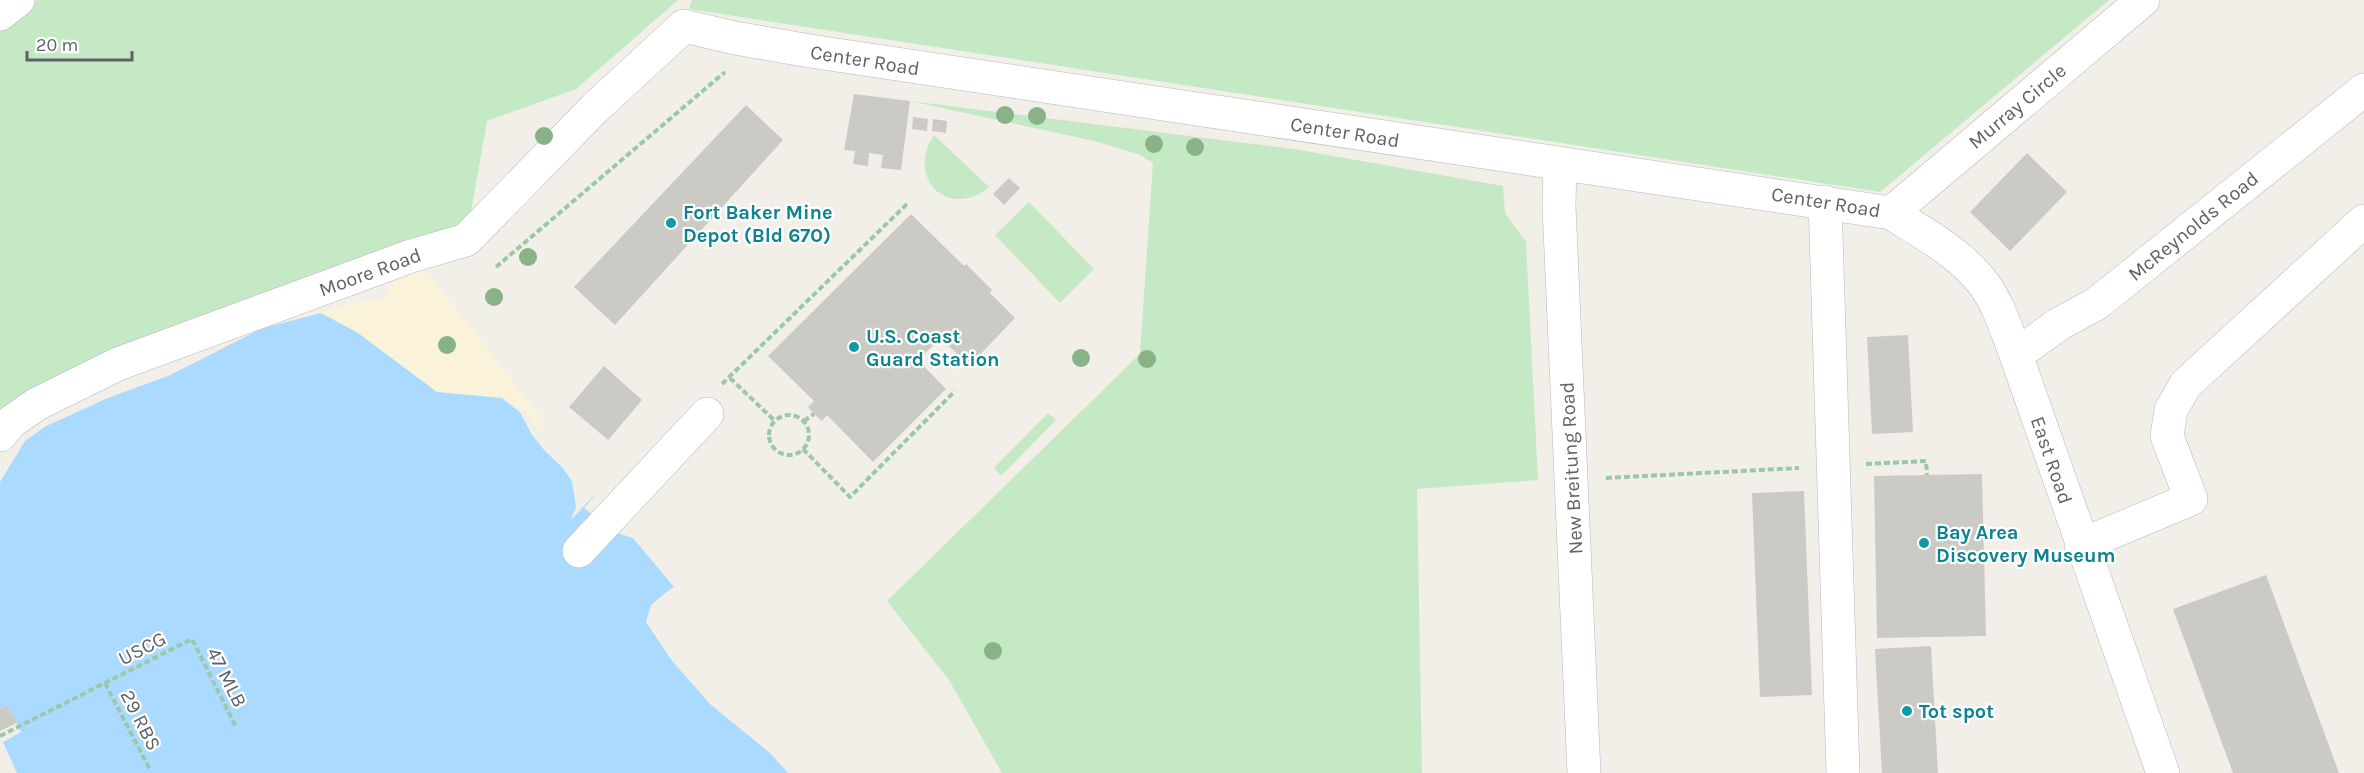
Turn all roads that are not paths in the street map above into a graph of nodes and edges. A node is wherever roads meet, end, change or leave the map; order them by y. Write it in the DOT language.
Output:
graph roads {
  1 [pos="18,0"];
  2 [pos="2144,0"];
  3 [pos="687,13"];
  4 [pos="0,14"];
  5 [pos="2364,90"];
  6 [pos="1560,163"];
  7 [pos="1825,202"];
  8 [pos="1891,213"];
  9 [pos="2364,221"];
  10 [pos="1984,284"];
  11 [pos="2016,355"];
  12 [pos="710,403"];
  13 [pos="0,435"];
  14 [pos="2081,545"];
  15 [pos="579,551"];
  16 [pos="1584,773"];
  17 [pos="1844,773"];
  18 [pos="2163,773"];
  1 -- 4 [label="street"];
  2 -- 8 [label="street, Murray Circle"];
  3 -- 6 [label="street, Center Road"];
  3 -- 13 [label="street, Moore Road"];
  5 -- 11 [label="street, McReynolds Road"];
  6 -- 7 [label="street, Center Road"];
  6 -- 16 [label="street, New Breitung Road"];
  7 -- 8 [label="street, Center Road"];
  7 -- 17 [label="street"];
  8 -- 10 [label="street, Center Road"];
  9 -- 14 [label="street"];
  10 -- 11 [label="street, East Road"];
  11 -- 14 [label="street, East Road"];
  12 -- 15 [label="street"];
  14 -- 18 [label="street, East Road"];
}
